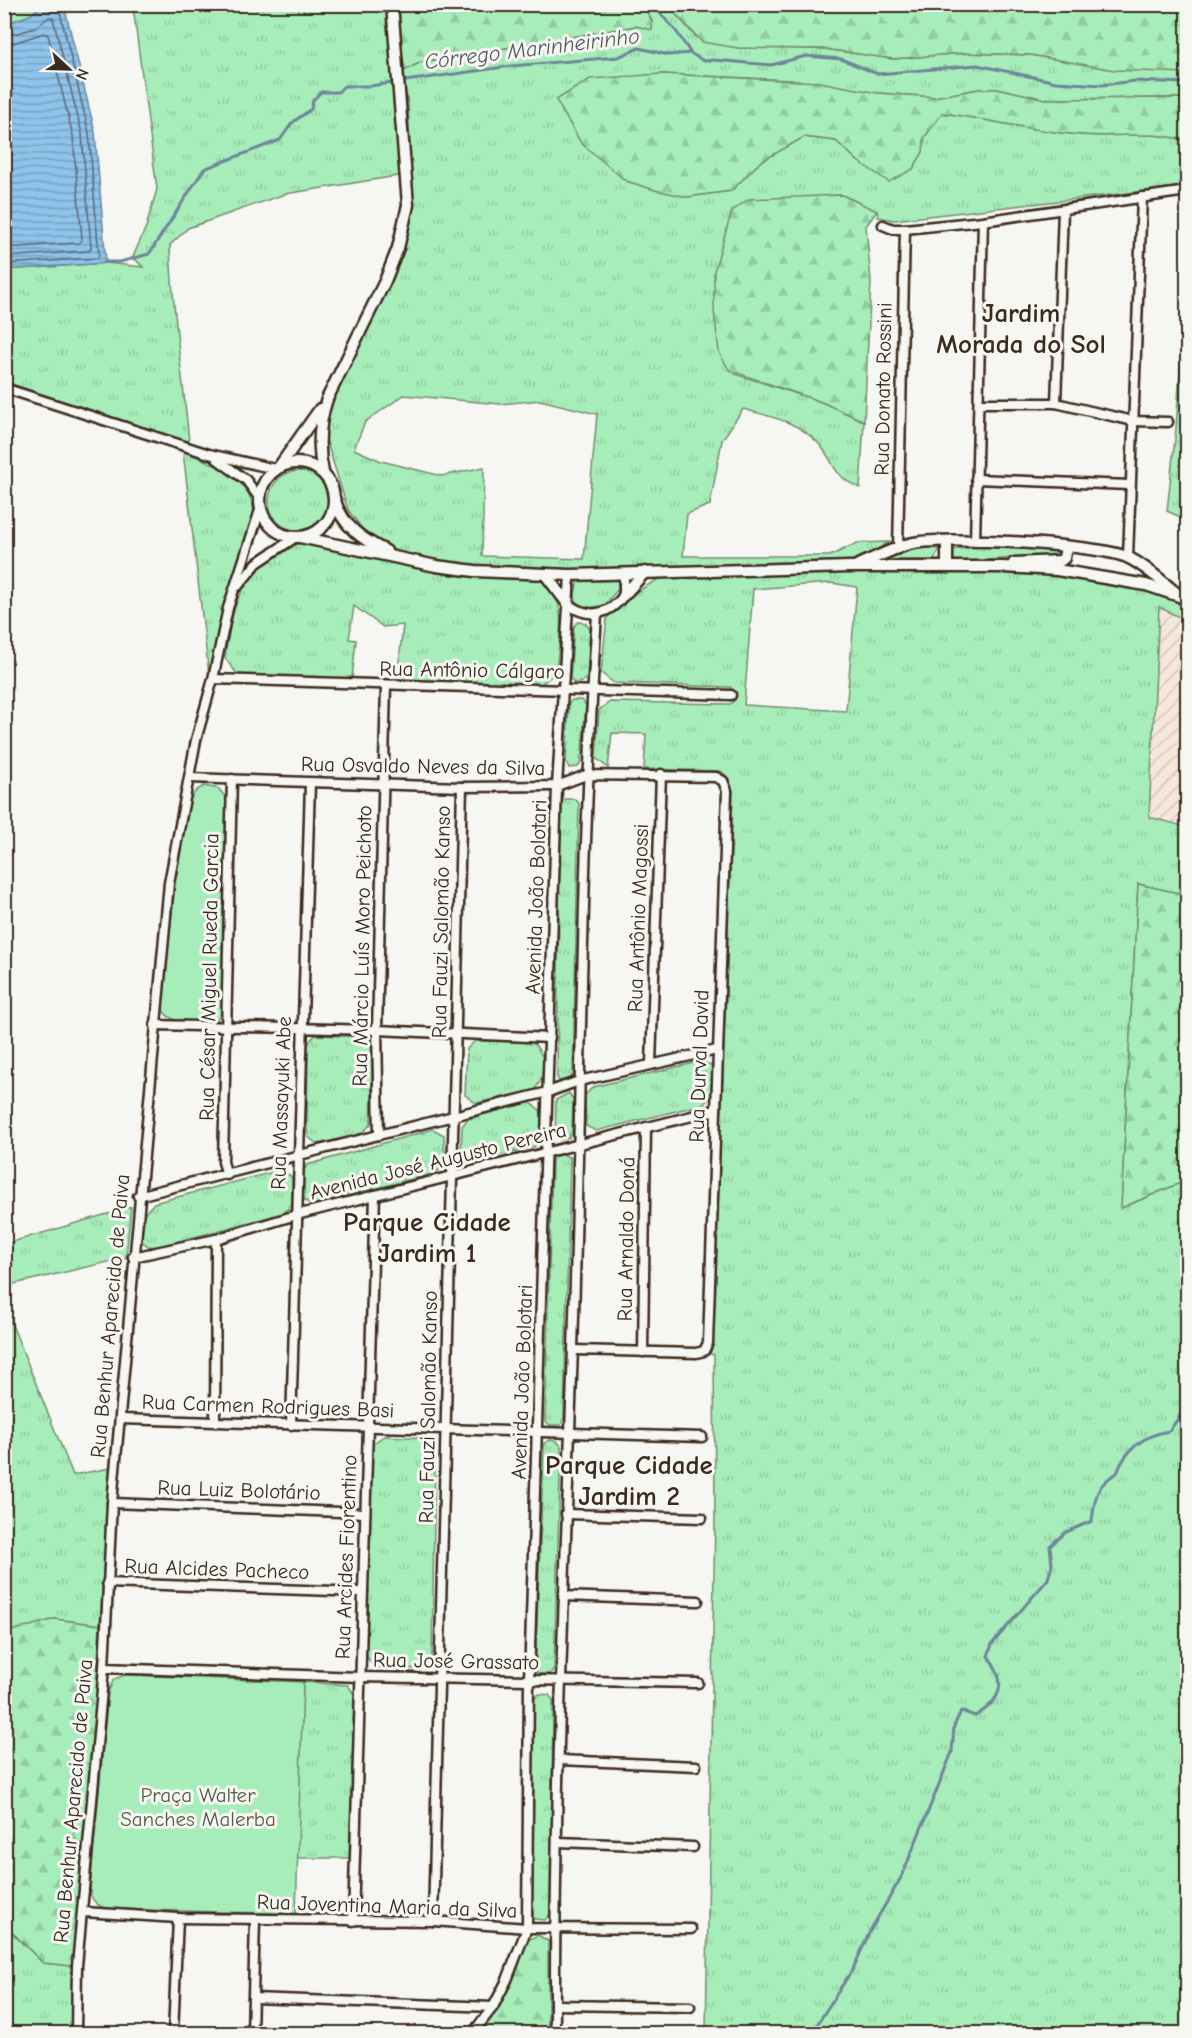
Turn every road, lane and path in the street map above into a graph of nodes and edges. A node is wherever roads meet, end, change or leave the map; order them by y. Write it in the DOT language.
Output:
graph roads {
  1 [pos="392,4"];
  2 [pos="1180,192"];
  3 [pos="1142,197"];
  4 [pos="1063,210"];
  5 [pos="983,221"];
  6 [pos="883,225"];
  7 [pos="905,229"];
  8 [pos="4,387"];
  9 [pos="327,399"];
  10 [pos="980,403"];
  11 [pos="1056,403"];
  12 [pos="1133,421"];
  13 [pos="1168,422"];
  14 [pos="209,454"];
  15 [pos="277,468"];
  16 [pos="323,471"];
  17 [pos="976,479"];
  18 [pos="1129,485"];
  19 [pos="335,499"];
  20 [pos="261,503"];
  21 [pos="298,537"];
  22 [pos="975,541"];
  23 [pos="947,542"];
  24 [pos="1066,547"];
  25 [pos="898,549"];
  26 [pos="400,557"];
  27 [pos="1128,557"];
  28 [pos="850,567"];
  29 [pos="947,567"];
  30 [pos="1003,567"];
  31 [pos="645,572"];
  32 [pos="624,573"];
  33 [pos="545,574"];
  34 [pos="570,575"];
  35 [pos="624,596"];
  36 [pos="1183,599"];
  37 [pos="568,604"];
  38 [pos="228,608"];
  39 [pos="597,614"];
  40 [pos="213,679"];
  41 [pos="386,686"];
  42 [pos="591,690"];
  43 [pos="562,691"];
  44 [pos="731,695"];
  45 [pos="661,774"];
  46 [pos="586,775"];
  47 [pos="190,777"];
  48 [pos="232,780"];
  49 [pos="723,781"];
  50 [pos="384,782"];
  51 [pos="310,783"];
  52 [pos="557,786"];
  53 [pos="462,787"];
  54 [pos="155,1025"];
  55 [pos="226,1027"];
  56 [pos="301,1030"];
  57 [pos="377,1030"];
  58 [pos="457,1034"];
  59 [pos="550,1038"];
  60 [pos="717,1050"];
  61 [pos="651,1064"];
  62 [pos="579,1081"];
  63 [pos="548,1092"];
  64 [pos="716,1110"];
  65 [pos="454,1116"];
  66 [pos="646,1127"];
  67 [pos="379,1135"];
  68 [pos="578,1145"];
  69 [pos="546,1154"];
  70 [pos="298,1155"];
  71 [pos="227,1175"];
  72 [pos="451,1175"];
  73 [pos="375,1195"];
  74 [pos="138,1196"];
  75 [pos="296,1215"];
  76 [pos="216,1239"];
  77 [pos="133,1257"];
  78 [pos="573,1350"];
  79 [pos="643,1352"];
  80 [pos="121,1419"];
  81 [pos="215,1422"];
  82 [pos="291,1425"];
  83 [pos="368,1428"];
  84 [pos="446,1430"];
  85 [pos="538,1432"];
  86 [pos="569,1432"];
  87 [pos="702,1437"];
  88 [pos="112,1503"];
  89 [pos="364,1513"];
  90 [pos="566,1514"];
  91 [pos="702,1518"];
  92 [pos="107,1583"];
  93 [pos="363,1592"];
  94 [pos="563,1596"];
  95 [pos="698,1601"];
  96 [pos="104,1668"];
  97 [pos="360,1677"];
  98 [pos="438,1679"];
  99 [pos="529,1681"];
  100 [pos="561,1682"];
  101 [pos="698,1683"];
  102 [pos="560,1760"];
  103 [pos="696,1766"];
  104 [pos="558,1842"];
  105 [pos="693,1847"];
  106 [pos="82,1912"];
  107 [pos="178,1918"];
  108 [pos="255,1920"];
  109 [pos="353,1921"];
  110 [pos="433,1921"];
  111 [pos="527,1928"];
  112 [pos="555,1928"];
  113 [pos="691,1929"];
  114 [pos="253,1998"];
  115 [pos="555,2005"];
  116 [pos="493,2007"];
  117 [pos="690,2007"];
  118 [pos="76,2034"];
  119 [pos="173,2034"];
  120 [pos="252,2034"];
  121 [pos="472,2034"];
  122 [pos="555,2034"];
  1 -- 9 [label="main road"];
  2 -- 3 [label="street"];
  3 -- 4 [label="street"];
  3 -- 12 [label="street"];
  4 -- 5 [label="street"];
  4 -- 11 [label="street"];
  5 -- 7 [label="street"];
  5 -- 10 [label="street"];
  6 -- 7 [label="street"];
  7 -- 25 [label="street, Rua Donato Rossini"];
  8 -- 14 [label="street"];
  9 -- 15 [label="main road"];
  9 -- 16 [label="main road"];
  10 -- 11 [label="street"];
  10 -- 17 [label="street"];
  11 -- 12 [label="street"];
  12 -- 13 [label="street"];
  12 -- 18 [label="street"];
  14 -- 15 [label="street"];
  14 -- 20 [label="street"];
  15 -- 16 [label="main road"];
  15 -- 20 [label="main road"];
  16 -- 19 [label="main road"];
  17 -- 18 [label="street"];
  17 -- 22 [label="street"];
  18 -- 27 [label="street"];
  19 -- 21 [label="main road"];
  19 -- 26 [label="main road"];
  20 -- 21 [label="main road"];
  20 -- 38 [label="street, Rua Benhur Aparecido de Paiva"];
  21 -- 26 [label="main road"];
  21 -- 38 [label="street, Rua Benhur Aparecido de Paiva"];
  22 -- 23 [label="main road"];
  22 -- 24 [label="main road"];
  23 -- 25 [label="main road"];
  23 -- 29 [label="main road"];
  24 -- 27 [label="main road"];
  24 -- 30 [label="main road"];
  25 -- 28 [label="main road"];
  26 -- 33 [label="main road"];
  27 -- 36 [label="main road"];
  28 -- 29 [label="main road"];
  28 -- 31 [label="main road"];
  29 -- 30 [label="main road"];
  30 -- 36 [label="main road"];
  31 -- 32 [label="main road"];
  31 -- 35 [label="main road"];
  32 -- 34 [label="main road"];
  32 -- 35 [label="street"];
  33 -- 34 [label="main road"];
  33 -- 37 [label="main road"];
  34 -- 37 [label="street, Avenida João Bolotari"];
  35 -- 39 [label="street"];
  37 -- 39 [label="street"];
  37 -- 43 [label="street, Avenida João Bolotari"];
  38 -- 40 [label="street, Rua Benhur Aparecido de Paiva"];
  39 -- 42 [label="street"];
  40 -- 41 [label="street, Rua Antônio Cálgaro"];
  40 -- 47 [label="street, Rua Benhur Aparecido de Paiva"];
  41 -- 43 [label="street, Rua Antônio Cálgaro"];
  41 -- 50 [label="street, Rua Márcio Luís Moro Peichoto"];
  42 -- 43 [label="street, Rua Antônio Cálgaro"];
  42 -- 44 [label="street, Rua Antônio Cálgaro"];
  42 -- 46 [label="street"];
  43 -- 52 [label="street, Avenida João Bolotari"];
  45 -- 46 [label="street, Rua Osvaldo Neves da Silva"];
  45 -- 49 [label="street, Rua Osvaldo Neves da Silva"];
  45 -- 61 [label="street, Rua Antônio Magossi"];
  46 -- 52 [label="street, Rua Osvaldo Neves da Silva"];
  46 -- 62 [label="street"];
  47 -- 48 [label="street, Rua Osvaldo Neves da Silva"];
  47 -- 54 [label="street, Rua Benhur Aparecido de Paiva"];
  48 -- 51 [label="street, Rua Osvaldo Neves da Silva"];
  48 -- 55 [label="street, Rua César Miguel Rueda Garcia"];
  49 -- 60 [label="street, Rua Durval David"];
  50 -- 51 [label="street, Rua Osvaldo Neves da Silva"];
  50 -- 53 [label="street, Rua Osvaldo Neves da Silva"];
  50 -- 57 [label="street, Rua Márcio Luís Moro Peichoto"];
  51 -- 56 [label="street, Rua Massayuki Abe"];
  52 -- 53 [label="street, Rua Osvaldo Neves da Silva"];
  52 -- 59 [label="street, Avenida João Bolotari"];
  53 -- 58 [label="street, Rua Fauzi Salomão Kanso"];
  54 -- 55 [label="street"];
  54 -- 74 [label="street, Rua Benhur Aparecido de Paiva"];
  55 -- 56 [label="street"];
  55 -- 71 [label="street, Rua César Miguel Rueda Garcia"];
  56 -- 57 [label="street"];
  56 -- 70 [label="street, Rua Massayuki Abe"];
  57 -- 58 [label="street"];
  57 -- 67 [label="street, Rua Márcio Luís Moro Peichoto"];
  58 -- 59 [label="street"];
  58 -- 65 [label="street, Rua Fauzi Salomão Kanso"];
  59 -- 63 [label="street, Avenida João Bolotari"];
  60 -- 61 [label="street, Avenida José Augusto Pereira"];
  60 -- 64 [label="street, Rua Durval David"];
  61 -- 62 [label="street, Avenida José Augusto Pereira"];
  62 -- 63 [label="street, Avenida José Augusto Pereira"];
  62 -- 68 [label="street"];
  63 -- 65 [label="street, Avenida José Augusto Pereira"];
  63 -- 69 [label="street, Avenida João Bolotari"];
  64 -- 66 [label="street, Avenida José Augusto Pereira"];
  64 -- 79 [label="street, Rua Durval David"];
  65 -- 67 [label="street, Avenida José Augusto Pereira"];
  65 -- 72 [label="street, Rua Fauzi Salomão Kanso"];
  66 -- 68 [label="street, Avenida José Augusto Pereira"];
  66 -- 79 [label="street, Rua Arnaldo Doná"];
  67 -- 70 [label="street, Avenida José Augusto Pereira"];
  68 -- 69 [label="street, Avenida José Augusto Pereira"];
  68 -- 78 [label="street"];
  69 -- 72 [label="street, Avenida José Augusto Pereira"];
  69 -- 85 [label="street, Avenida João Bolotari"];
  70 -- 71 [label="street, Avenida José Augusto Pereira"];
  70 -- 75 [label="street, Rua Massayuki Abe"];
  71 -- 74 [label="street, Avenida José Augusto Pereira"];
  72 -- 73 [label="street, Avenida José Augusto Pereira"];
  72 -- 84 [label="street, Rua Fauzi Salomão Kanso"];
  73 -- 75 [label="street, Avenida José Augusto Pereira"];
  73 -- 83 [label="street, Rua Arcides Fiorentino"];
  74 -- 77 [label="street, Rua Benhur Aparecido de Paiva"];
  75 -- 76 [label="street, Avenida José Augusto Pereira"];
  75 -- 82 [label="street, Rua Massayuki Abe"];
  76 -- 77 [label="street, Avenida José Augusto Pereira"];
  76 -- 81 [label="street"];
  77 -- 80 [label="street, Rua Benhur Aparecido de Paiva"];
  78 -- 79 [label="street"];
  78 -- 86 [label="street"];
  80 -- 81 [label="street, Rua Carmen Rodrigues Basi"];
  80 -- 88 [label="street, Rua Benhur Aparecido de Paiva"];
  81 -- 82 [label="street, Rua Carmen Rodrigues Basi"];
  82 -- 83 [label="street, Rua Carmen Rodrigues Basi"];
  83 -- 84 [label="street, Rua Carmen Rodrigues Basi"];
  83 -- 89 [label="street, Rua Arcides Fiorentino"];
  84 -- 85 [label="street, Rua Carmen Rodrigues Basi"];
  84 -- 98 [label="street, Rua Fauzi Salomão Kanso"];
  85 -- 86 [label="street, Rua Carmen Rodrigues Basi"];
  85 -- 99 [label="street, Avenida João Bolotari"];
  86 -- 87 [label="street, Rua Carmen Rodrigues Basi"];
  86 -- 90 [label="street"];
  88 -- 89 [label="street, Rua Luiz Bolotário"];
  88 -- 92 [label="street, Rua Benhur Aparecido de Paiva"];
  89 -- 93 [label="street, Rua Arcides Fiorentino"];
  90 -- 91 [label="street"];
  90 -- 94 [label="street"];
  92 -- 93 [label="street, Rua Alcides Pacheco"];
  92 -- 96 [label="street, Rua Benhur Aparecido de Paiva"];
  93 -- 97 [label="street, Rua Arcides Fiorentino"];
  94 -- 95 [label="street"];
  94 -- 100 [label="street"];
  96 -- 97 [label="street, Rua José Grassato"];
  96 -- 106 [label="street, Rua Benhur Aparecido de Paiva"];
  97 -- 98 [label="street, Rua José Grassato"];
  97 -- 109 [label="street, Rua Arcides Fiorentino"];
  98 -- 99 [label="street, Rua José Grassato"];
  98 -- 110 [label="street, Rua Fauzi Salomão Kanso"];
  99 -- 100 [label="street, Rua José Grassato"];
  99 -- 111 [label="street, Avenida João Bolotari"];
  100 -- 101 [label="street, Rua José Grassato"];
  100 -- 102 [label="street"];
  102 -- 103 [label="street"];
  102 -- 104 [label="street"];
  104 -- 105 [label="street"];
  104 -- 112 [label="street"];
  106 -- 107 [label="street, Rua Joventina Maria da Silva"];
  106 -- 118 [label="street, Rua Benhur Aparecido de Paiva"];
  107 -- 108 [label="street, Rua Joventina Maria da Silva"];
  107 -- 119 [label="street"];
  108 -- 109 [label="street, Rua Joventina Maria da Silva"];
  108 -- 114 [label="street"];
  109 -- 110 [label="street, Rua Joventina Maria da Silva"];
  110 -- 111 [label="street, Rua Joventina Maria da Silva"];
  111 -- 112 [label="street, Rua Joventina Maria da Silva"];
  111 -- 116 [label="street, Avenida João Bolotari"];
  112 -- 113 [label="street, Rua Joventina Maria da Silva"];
  112 -- 115 [label="street"];
  114 -- 116 [label="street"];
  114 -- 120 [label="street"];
  115 -- 117 [label="street"];
  115 -- 122 [label="street"];
  116 -- 121 [label="street, Avenida João Bolotari"];
}
